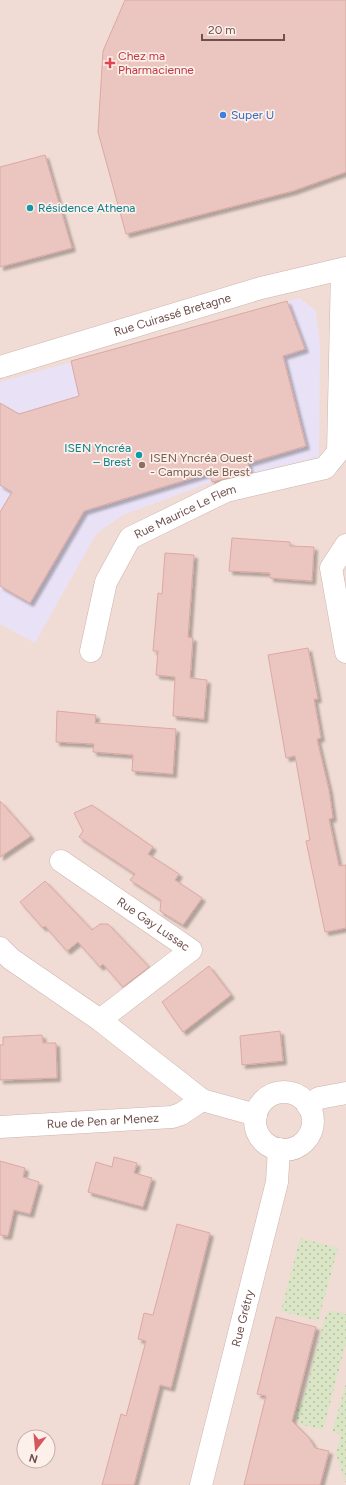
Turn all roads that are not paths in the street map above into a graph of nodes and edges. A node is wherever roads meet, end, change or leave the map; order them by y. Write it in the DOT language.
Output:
graph roads {
  1 [pos="344,269"];
  2 [pos="0,367"];
  3 [pos="346,545"];
  4 [pos="91,651"];
  5 [pos="346,652"];
  6 [pos="61,862"];
  7 [pos="0,948"];
  8 [pos="100,1020"];
  9 [pos="346,1093"];
  10 [pos="202,1100"];
  11 [pos="308,1106"];
  12 [pos="256,1115"];
  13 [pos="0,1128"];
  14 [pos="279,1150"];
  15 [pos="201,1485"];
  1 -- 2 [label="street, Rue Cuirassé Bretagne"];
  1 -- 4 [label="street, Rue Maurice Le Flem"];
  3 -- 5 [label="street"];
  6 -- 8 [label="street, Rue Gay Lussac"];
  7 -- 8 [label="street"];
  8 -- 10 [label="street"];
  9 -- 11 [label="street"];
  10 -- 12 [label="street"];
  10 -- 13 [label="street, Rue de Pen ar Menez"];
  11 -- 12 [label="street"];
  11 -- 14 [label="street"];
  12 -- 14 [label="street"];
  14 -- 15 [label="street, Rue Grétry"];
}
